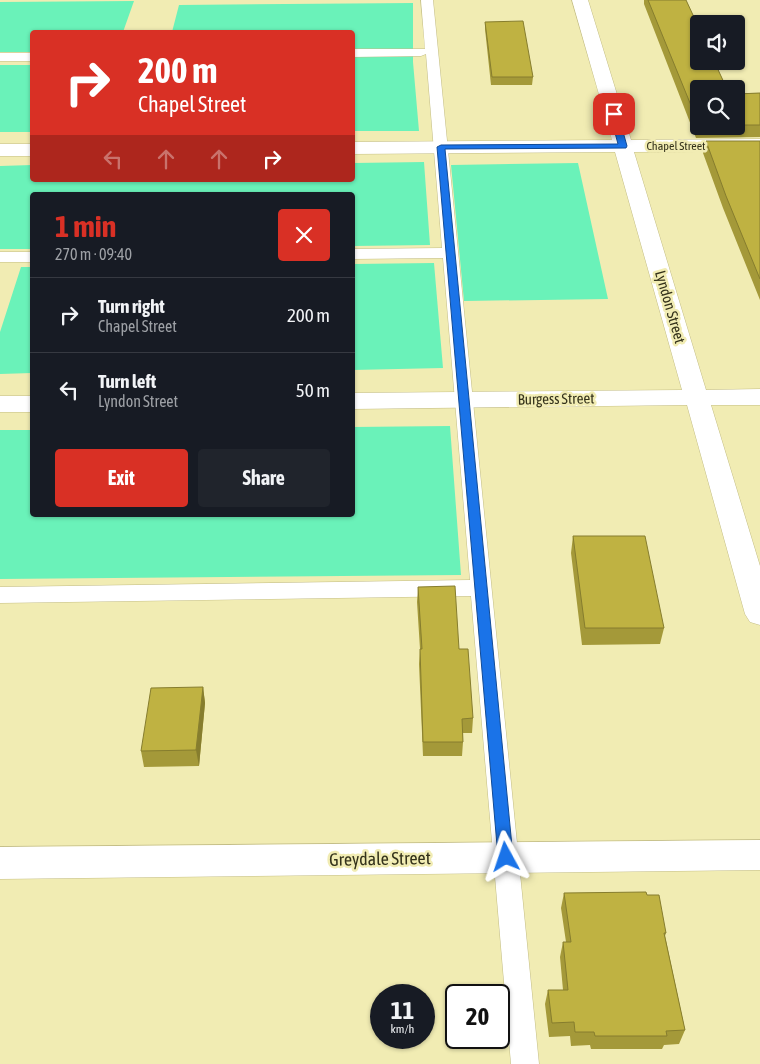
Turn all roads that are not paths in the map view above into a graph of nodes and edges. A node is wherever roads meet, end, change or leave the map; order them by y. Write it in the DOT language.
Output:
graph roads {
  1 [pos="427,0"];
  2 [pos="580,0"];
  3 [pos="421,52"];
  4 [pos="355,53"];
  5 [pos="0,57"];
  6 [pos="30,57"];
  7 [pos="623,146"];
  8 [pos="760,146"];
  9 [pos="441,147"];
  10 [pos="355,148"];
  11 [pos="0,150"];
  12 [pos="30,150"];
  13 [pos="450,252"];
  14 [pos="355,254"];
  15 [pos="0,257"];
  16 [pos="30,257"];
  17 [pos="760,397"];
  18 [pos="697,398"];
  19 [pos="464,400"];
  20 [pos="355,401"];
  21 [pos="0,404"];
  22 [pos="30,404"];
  23 [pos="481,588"];
  24 [pos="0,595"];
  25 [pos="760,614"];
  26 [pos="760,855"];
  27 [pos="506,857"];
  28 [pos="0,863"];
  29 [pos="525,1064"];
  1 -- 9 [label="lane"];
  2 -- 7 [label="street, Lyndon Street"];
  3 -- 4 [label="lane"];
  5 -- 6 [label="lane"];
  7 -- 8 [label="street, Chapel Street"];
  7 -- 9 [label="street, Chapel Street"];
  7 -- 18 [label="street, Lyndon Street"];
  9 -- 10 [label="street, Chapel Street"];
  9 -- 13 [label="lane"];
  11 -- 12 [label="street"];
  13 -- 14 [label="lane"];
  13 -- 19 [label="lane"];
  15 -- 16 [label="lane"];
  17 -- 18 [label="street, Burgess Street"];
  18 -- 19 [label="street, Burgess Street"];
  18 -- 25 [label="street, Lyndon Street"];
  19 -- 20 [label="street, Burgess Street"];
  19 -- 23 [label="lane"];
  21 -- 22 [label="street"];
  23 -- 24 [label="lane"];
  23 -- 27 [label="lane"];
  26 -- 27 [label="street, Greydale Street"];
  27 -- 28 [label="street, Greydale Street"];
  27 -- 29 [label="lane"];
}
